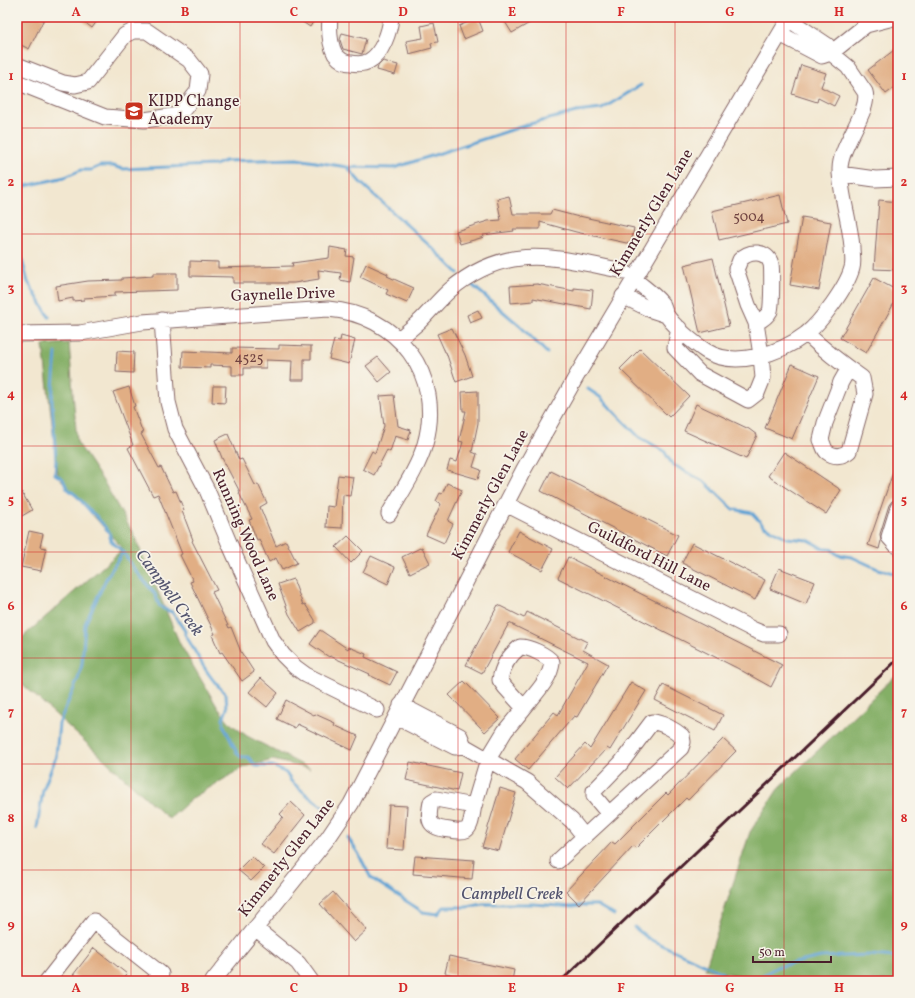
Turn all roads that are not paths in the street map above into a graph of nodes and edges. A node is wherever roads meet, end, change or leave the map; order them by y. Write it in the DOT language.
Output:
graph roads {
  1 [pos="330,17"];
  2 [pos="391,17"];
  3 [pos="897,17"];
  4 [pos="789,18"];
  5 [pos="780,34"];
  6 [pos="831,53"];
  7 [pos="17,65"];
  8 [pos="17,82"];
  9 [pos="840,174"];
  10 [pos="898,178"];
  11 [pos="629,275"];
  12 [pos="623,296"];
  13 [pos="666,315"];
  14 [pos="162,320"];
  15 [pos="756,323"];
  16 [pos="678,328"];
  17 [pos="17,334"];
  18 [pos="807,334"];
  19 [pos="399,339"];
  20 [pos="761,355"];
  21 [pos="852,371"];
  22 [pos="506,504"];
  23 [pos="898,508"];
  24 [pos="389,514"];
  25 [pos="898,548"];
  26 [pos="779,634"];
  27 [pos="524,708"];
  28 [pos="377,710"];
  29 [pos="398,711"];
  30 [pos="488,759"];
  31 [pos="474,806"];
  32 [pos="609,814"];
  33 [pos="584,836"];
  34 [pos="558,861"];
  35 [pos="255,928"];
  36 [pos="47,981"];
  37 [pos="154,981"];
  38 [pos="213,981"];
  39 [pos="311,981"];
  1 -- 2 [label="street"];
  3 -- 6 [label="street"];
  4 -- 5 [label="street, Kimmerly Glen Lane"];
  4 -- 6 [label="street"];
  5 -- 6 [label="street"];
  5 -- 11 [label="street, Kimmerly Glen Lane"];
  6 -- 9 [label="street"];
  7 -- 8 [label="street"];
  9 -- 10 [label="street"];
  9 -- 18 [label="street"];
  11 -- 12 [label="street, Kimmerly Glen Lane"];
  11 -- 13 [label="street"];
  11 -- 19 [label="street"];
  12 -- 13 [label="street"];
  12 -- 22 [label="street, Kimmerly Glen Lane"];
  13 -- 16 [label="street"];
  14 -- 17 [label="street, Gaynelle Drive"];
  14 -- 19 [label="street, Gaynelle Drive"];
  14 -- 28 [label="street, Running Wood Lane"];
  15 -- 20 [label="street"];
  16 -- 20 [label="street"];
  16 -- 20 [label="street"];
  18 -- 20 [label="street"];
  18 -- 21 [label="street"];
  19 -- 24 [label="street, Gaynelle Drive"];
  21 -- 21 [label="street"];
  22 -- 26 [label="street, Guildford Hill Lane"];
  22 -- 29 [label="street, Kimmerly Glen Lane"];
  23 -- 25 [label="street"];
  27 -- 30 [label="street"];
  29 -- 30 [label="street"];
  29 -- 35 [label="street, Kimmerly Glen Lane"];
  30 -- 31 [label="street"];
  30 -- 33 [label="street"];
  32 -- 32 [label="street"];
  32 -- 33 [label="street"];
  33 -- 34 [label="street"];
  35 -- 38 [label="street, Kimmerly Glen Lane"];
  35 -- 39 [label="street"];
  36 -- 37 [label="street"];
}
